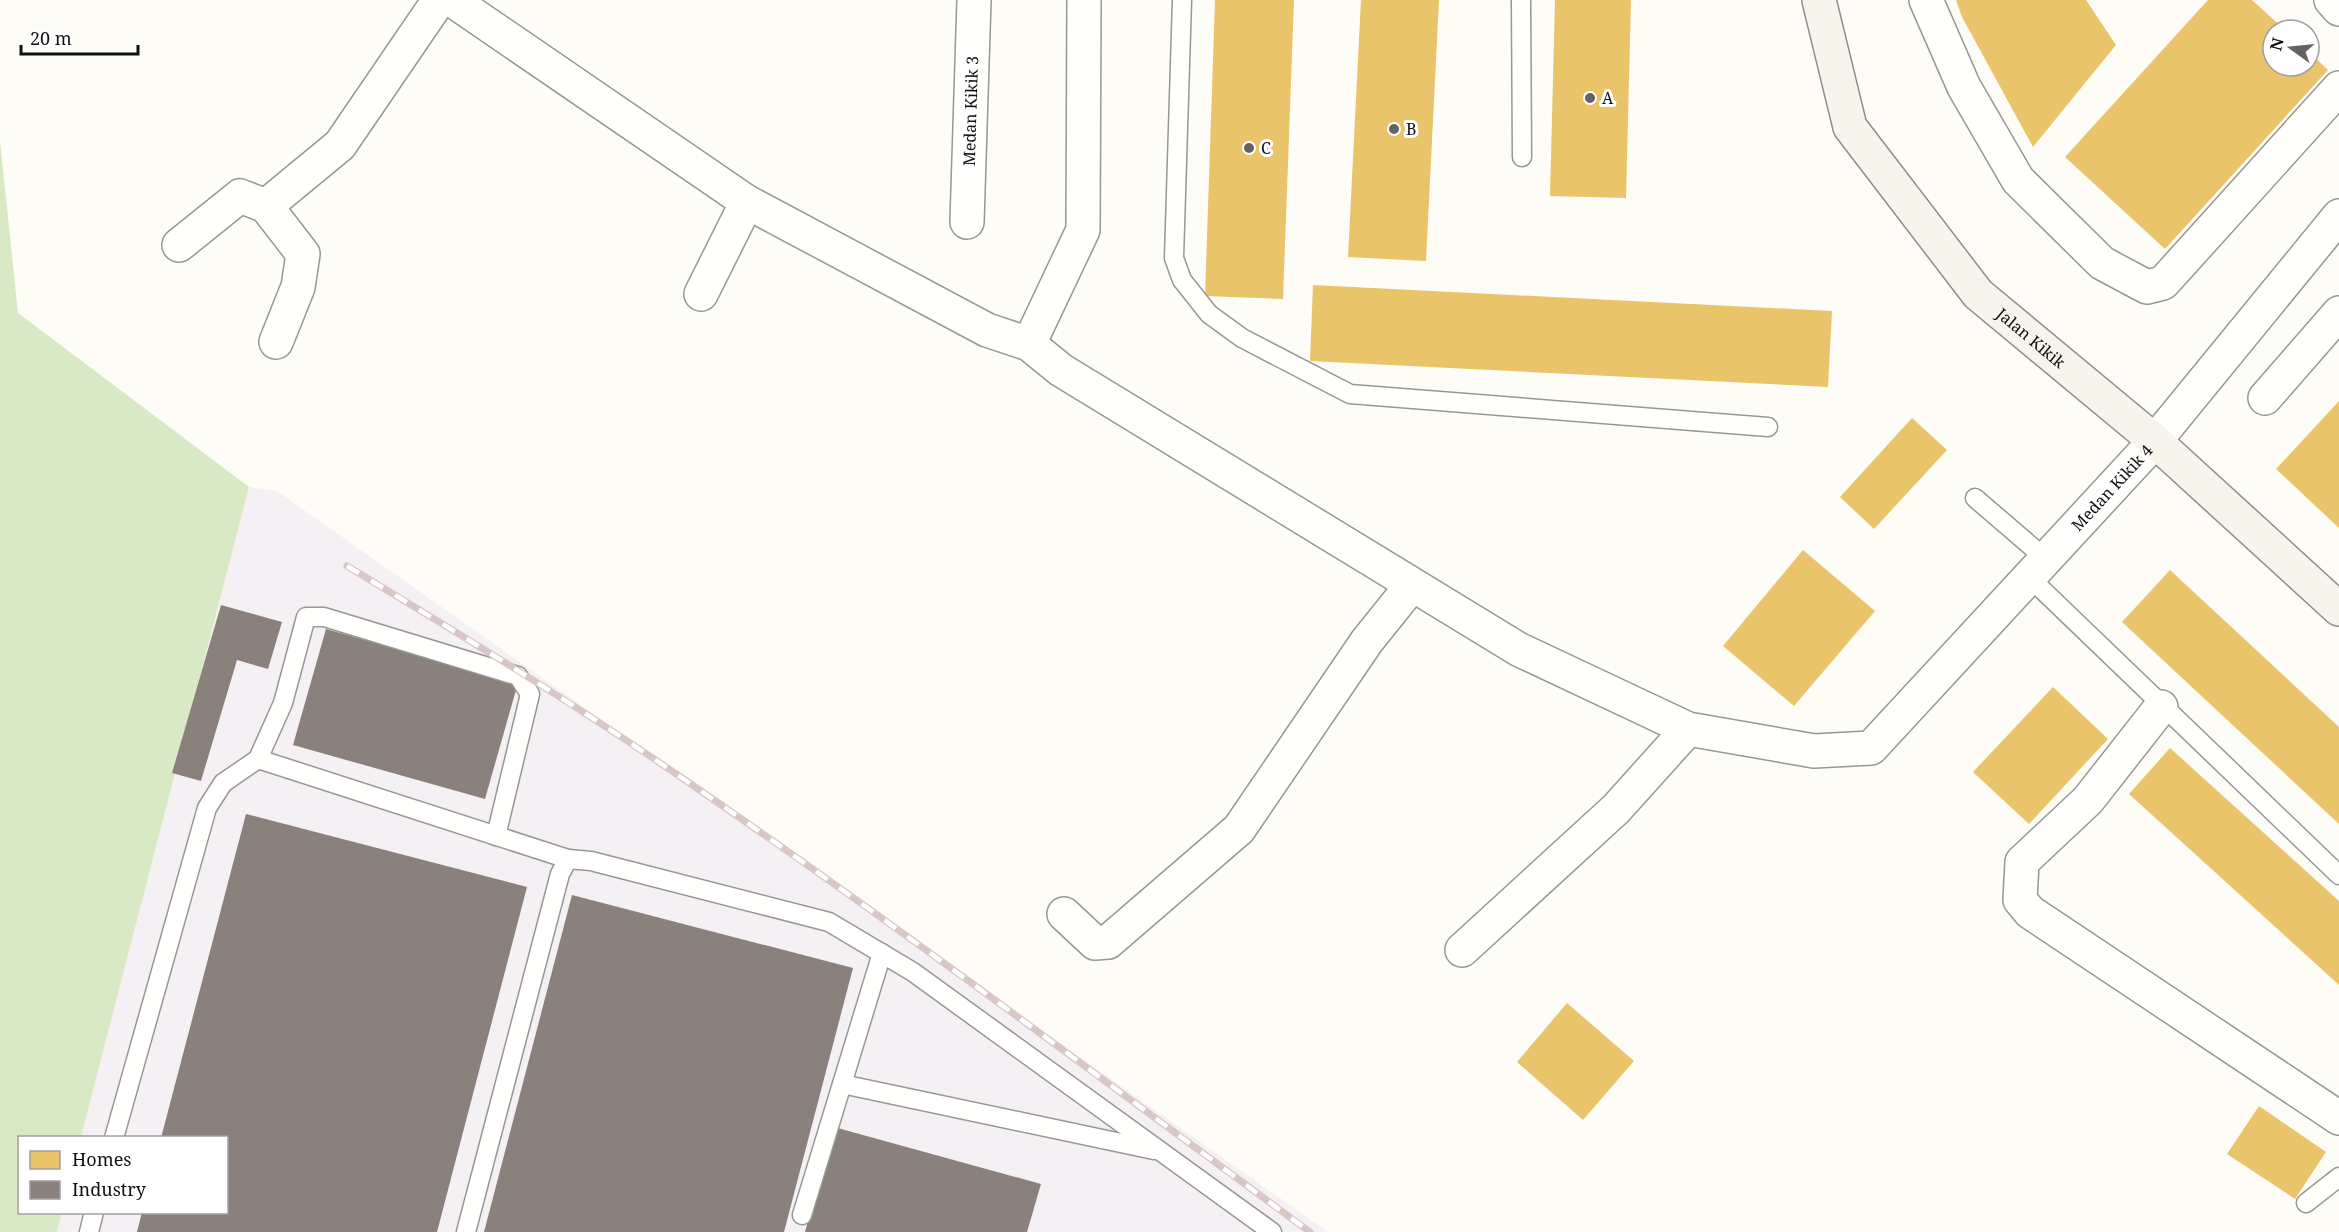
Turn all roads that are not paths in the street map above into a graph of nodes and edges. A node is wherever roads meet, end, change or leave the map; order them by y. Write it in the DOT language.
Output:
graph roads {
  1 [pos="439,0"];
  2 [pos="452,0"];
  3 [pos="974,0"];
  4 [pos="1084,0"];
  5 [pos="1182,0"];
  6 [pos="1521,0"];
  7 [pos="1818,0"];
  8 [pos="1926,0"];
  9 [pos="2331,0"];
  10 [pos="2339,9"];
  11 [pos="2339,88"];
  12 [pos="1522,157"];
  13 [pos="747,202"];
  14 [pos="266,206"];
  15 [pos="2339,216"];
  16 [pos="967,222"];
  17 [pos="179,245"];
  18 [pos="701,294"];
  19 [pos="2339,313"];
  20 [pos="276,342"];
  21 [pos="1029,344"];
  22 [pos="2265,398"];
  23 [pos="1768,427"];
  24 [pos="2155,441"];
  25 [pos="1975,498"];
  26 [pos="2037,568"];
  27 [pos="1412,585"];
  28 [pos="2338,606"];
  29 [pos="2161,707"];
  30 [pos="1688,729"];
  31 [pos="258,759"];
  32 [pos="496,836"];
  33 [pos="568,859"];
  34 [pos="2339,875"];
  35 [pos="1064,914"];
  36 [pos="1462,950"];
  37 [pos="882,953"];
  38 [pos="842,1084"];
  39 [pos="2339,1118"];
  40 [pos="114,1136"];
  41 [pos="1161,1152"];
  42 [pos="2339,1177"];
  43 [pos="2306,1203"];
  44 [pos="94,1214"];
  45 [pos="802,1215"];
  46 [pos="89,1232"];
  47 [pos="466,1232"];
  48 [pos="1272,1232"];
  1 -- 14 [label="street"];
  2 -- 13 [label="street"];
  3 -- 16 [label="street, Medan Kikik 3"];
  4 -- 21 [label="street"];
  5 -- 23 [label="lane"];
  6 -- 12 [label="lane"];
  7 -- 24 [label="street, Jalan Kikik"];
  8 -- 11 [label="street"];
  9 -- 10 [label="street"];
  13 -- 18 [label="street"];
  13 -- 21 [label="street"];
  14 -- 17 [label="street"];
  14 -- 20 [label="street"];
  15 -- 24 [label="street, Medan Kikik 4"];
  19 -- 22 [label="street"];
  21 -- 27 [label="street"];
  24 -- 26 [label="street, Medan Kikik 4"];
  24 -- 28 [label="street, Jalan Kikik"];
  25 -- 26 [label="lane"];
  26 -- 29 [label="lane"];
  26 -- 30 [label="street, Medan Kikik 4"];
  27 -- 30 [label="street"];
  27 -- 35 [label="street"];
  29 -- 34 [label="lane"];
  29 -- 39 [label="street"];
  30 -- 36 [label="street"];
  31 -- 32 [label="lane"];
  31 -- 32 [label="lane"];
  31 -- 40 [label="lane"];
  32 -- 33 [label="lane"];
  33 -- 37 [label="lane"];
  33 -- 47 [label="lane"];
  37 -- 38 [label="lane"];
  37 -- 41 [label="lane"];
  38 -- 41 [label="lane"];
  38 -- 45 [label="lane"];
  41 -- 48 [label="lane"];
  42 -- 43 [label="lane"];
  44 -- 46 [label="lane"];
}
